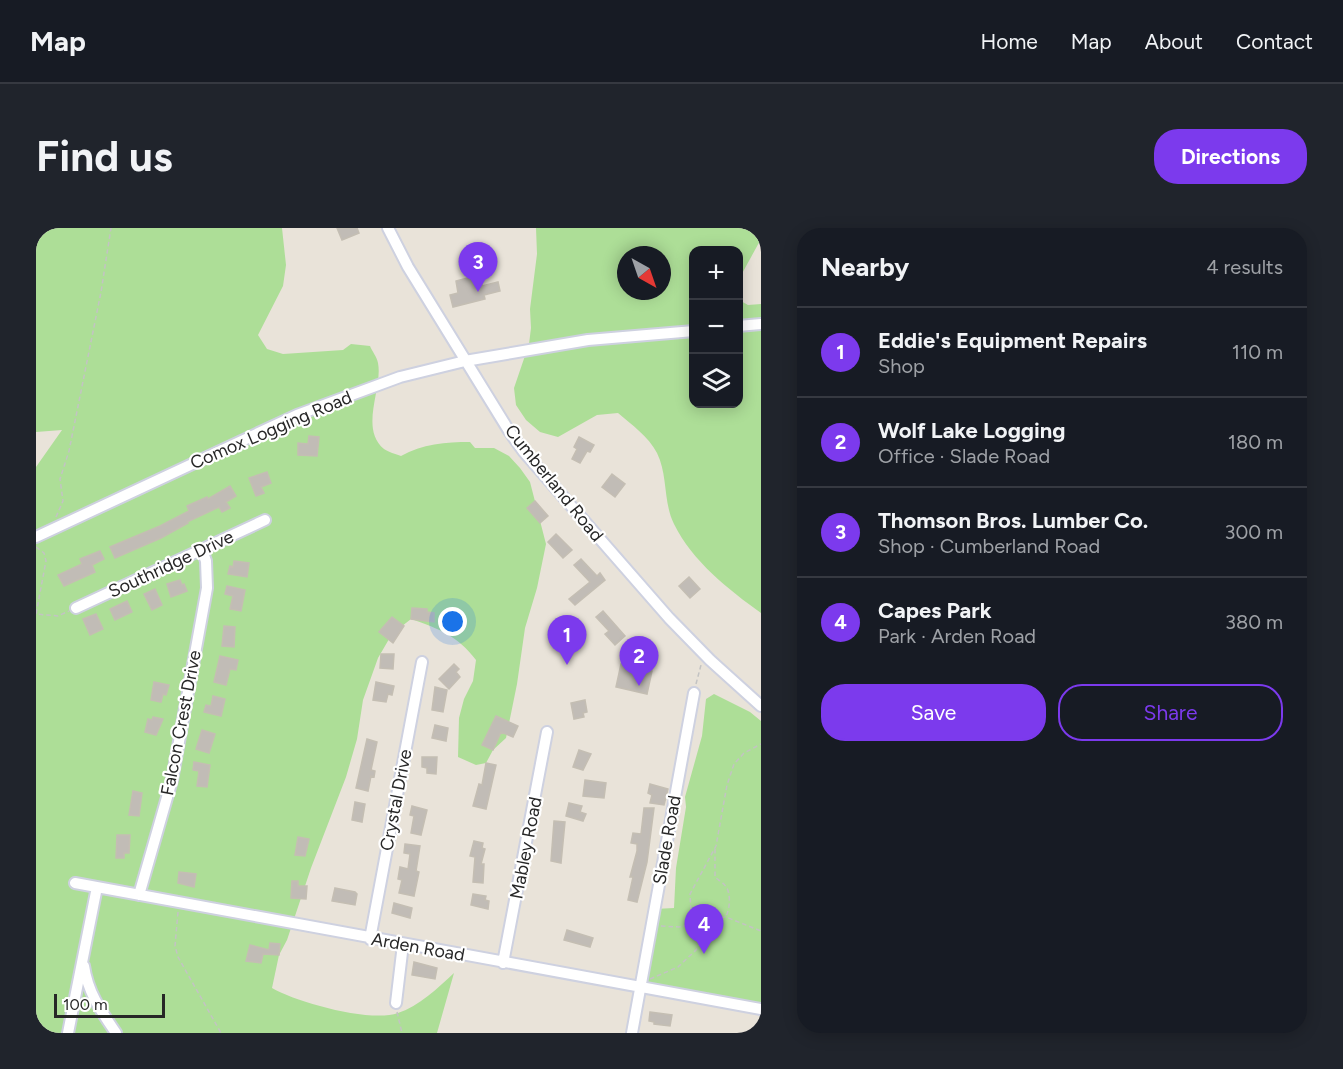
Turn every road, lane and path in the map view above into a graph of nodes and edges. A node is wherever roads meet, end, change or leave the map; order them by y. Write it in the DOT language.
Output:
graph roads {
  1 [pos="111,228"];
  2 [pos="388,228"];
  3 [pos="761,324"];
  4 [pos="743,326"];
  5 [pos="689,331"];
  6 [pos="465,361"];
  7 [pos="265,520"];
  8 [pos="50,531"];
  9 [pos="36,537"];
  10 [pos="36,547"];
  11 [pos="202,550"];
  12 [pos="76,608"];
  13 [pos="36,614"];
  14 [pos="705,655"];
  15 [pos="422,662"];
  16 [pos="693,693"];
  17 [pos="761,706"];
  18 [pos="547,732"];
  19 [pos="761,744"];
  20 [pos="715,848"];
  21 [pos="75,883"];
  22 [pos="97,887"];
  23 [pos="140,895"];
  24 [pos="180,903"];
  25 [pos="726,916"];
  26 [pos="696,924"];
  27 [pos="653,926"];
  28 [pos="761,931"];
  29 [pos="708,932"];
  30 [pos="370,939"];
  31 [pos="402,944"];
  32 [pos="83,957"];
  33 [pos="503,963"];
  34 [pos="642,985"];
  35 [pos="396,1003"];
  36 [pos="761,1009"];
  37 [pos="68,1033"];
  38 [pos="116,1033"];
  39 [pos="221,1033"];
  40 [pos="402,1033"];
  41 [pos="632,1033"];
  1 -- 8 [label="path"];
  2 -- 6 [label="street, Cumberland Road"];
  3 -- 4 [label="street"];
  5 -- 6 [label="street, Comox Logging Road"];
  6 -- 8 [label="street, Comox Logging Road"];
  6 -- 14 [label="street, Cumberland Road"];
  7 -- 11 [label="street, Southridge Drive"];
  8 -- 9 [label="street, Comox Logging Road"];
  10 -- 13 [label="path"];
  11 -- 12 [label="street, Southridge Drive"];
  11 -- 23 [label="street, Falcon Crest Drive"];
  12 -- 13 [label="path"];
  14 -- 16 [label="path"];
  14 -- 17 [label="street, Cumberland Road"];
  15 -- 30 [label="street, Crystal Drive"];
  16 -- 27 [label="street, Slade Road"];
  18 -- 33 [label="street, Mabley Road"];
  19 -- 20 [label="path"];
  20 -- 25 [label="path"];
  20 -- 26 [label="path"];
  21 -- 22 [label="street, Arden Road"];
  22 -- 23 [label="street, Arden Road"];
  22 -- 32 [label="street"];
  23 -- 24 [label="street, Arden Road"];
  24 -- 30 [label="street, Arden Road"];
  24 -- 39 [label="path"];
  25 -- 28 [label="path"];
  25 -- 29 [label="path"];
  26 -- 27 [label="path"];
  26 -- 29 [label="path"];
  27 -- 34 [label="street, Slade Road"];
  29 -- 34 [label="path"];
  30 -- 31 [label="street, Arden Road"];
  31 -- 33 [label="street, Arden Road"];
  31 -- 35 [label="street"];
  32 -- 37 [label="street"];
  32 -- 38 [label="street"];
  33 -- 34 [label="street, Arden Road"];
  34 -- 36 [label="street, Arden Road"];
  34 -- 41 [label="street, Slade Road"];
  35 -- 40 [label="path"];
}
